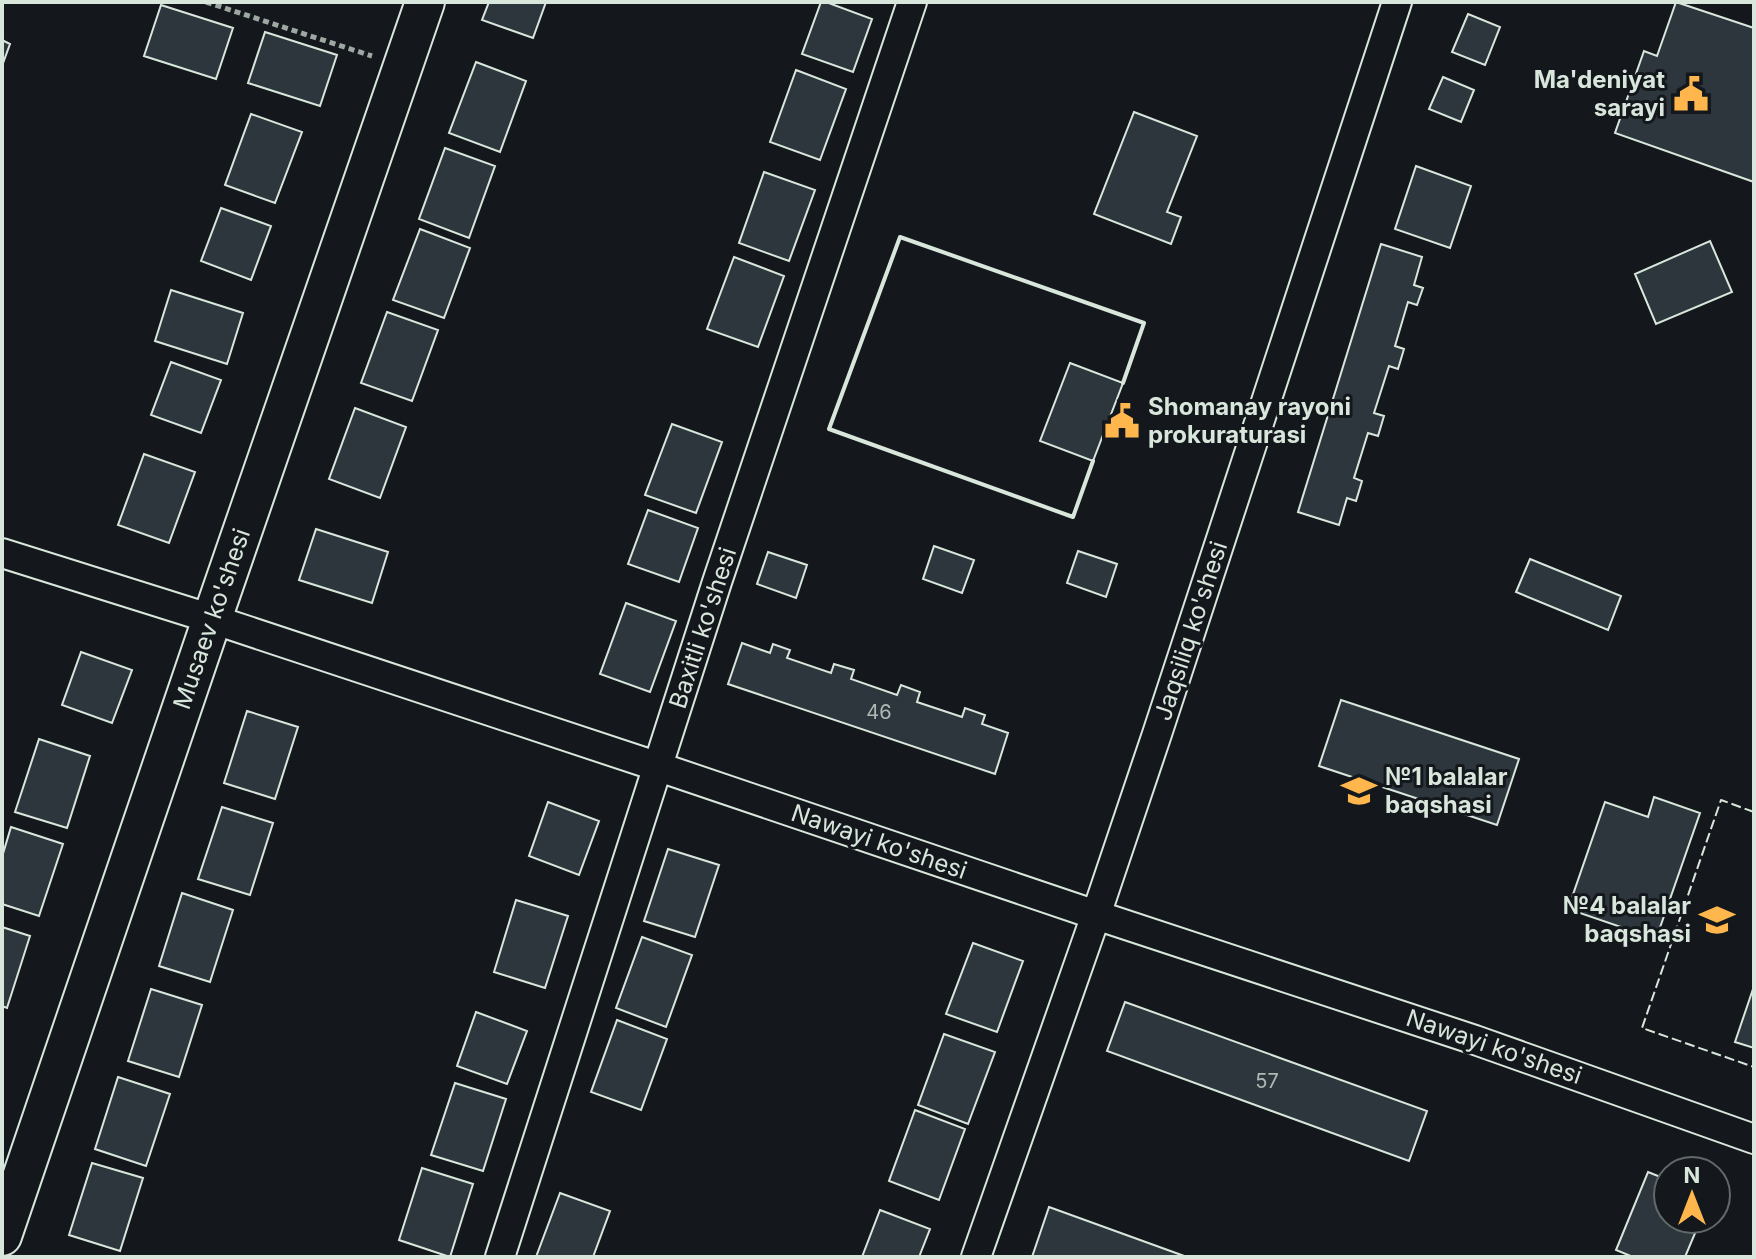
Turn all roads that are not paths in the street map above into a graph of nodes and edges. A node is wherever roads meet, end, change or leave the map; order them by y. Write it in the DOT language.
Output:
graph roads {
  1 [pos="425,2"];
  2 [pos="912,2"];
  3 [pos="1397,2"];
  4 [pos="2,553"];
  5 [pos="212,619"];
  6 [pos="659,767"];
  7 [pos="1096,915"];
  8 [pos="1754,1139"];
  9 [pos="2,1236"];
  10 [pos="500,1257"];
  11 [pos="976,1257"];
  1 -- 5 [label="street, Musaev ko'shesi"];
  2 -- 6 [label="street, Baxitli ko'shesi"];
  3 -- 7 [label="street, Jaqsiliq ko'shesi"];
  4 -- 5 [label="street, Nawayi ko'shesi"];
  5 -- 6 [label="street, Nawayi ko'shesi"];
  5 -- 9 [label="street, Musaev ko'shesi"];
  6 -- 7 [label="street, Nawayi ko'shesi"];
  6 -- 10 [label="street, Baxitli ko'shesi"];
  7 -- 8 [label="street, Nawayi ko'shesi"];
  7 -- 11 [label="street, Jaqsiliq ko'shesi"];
}
